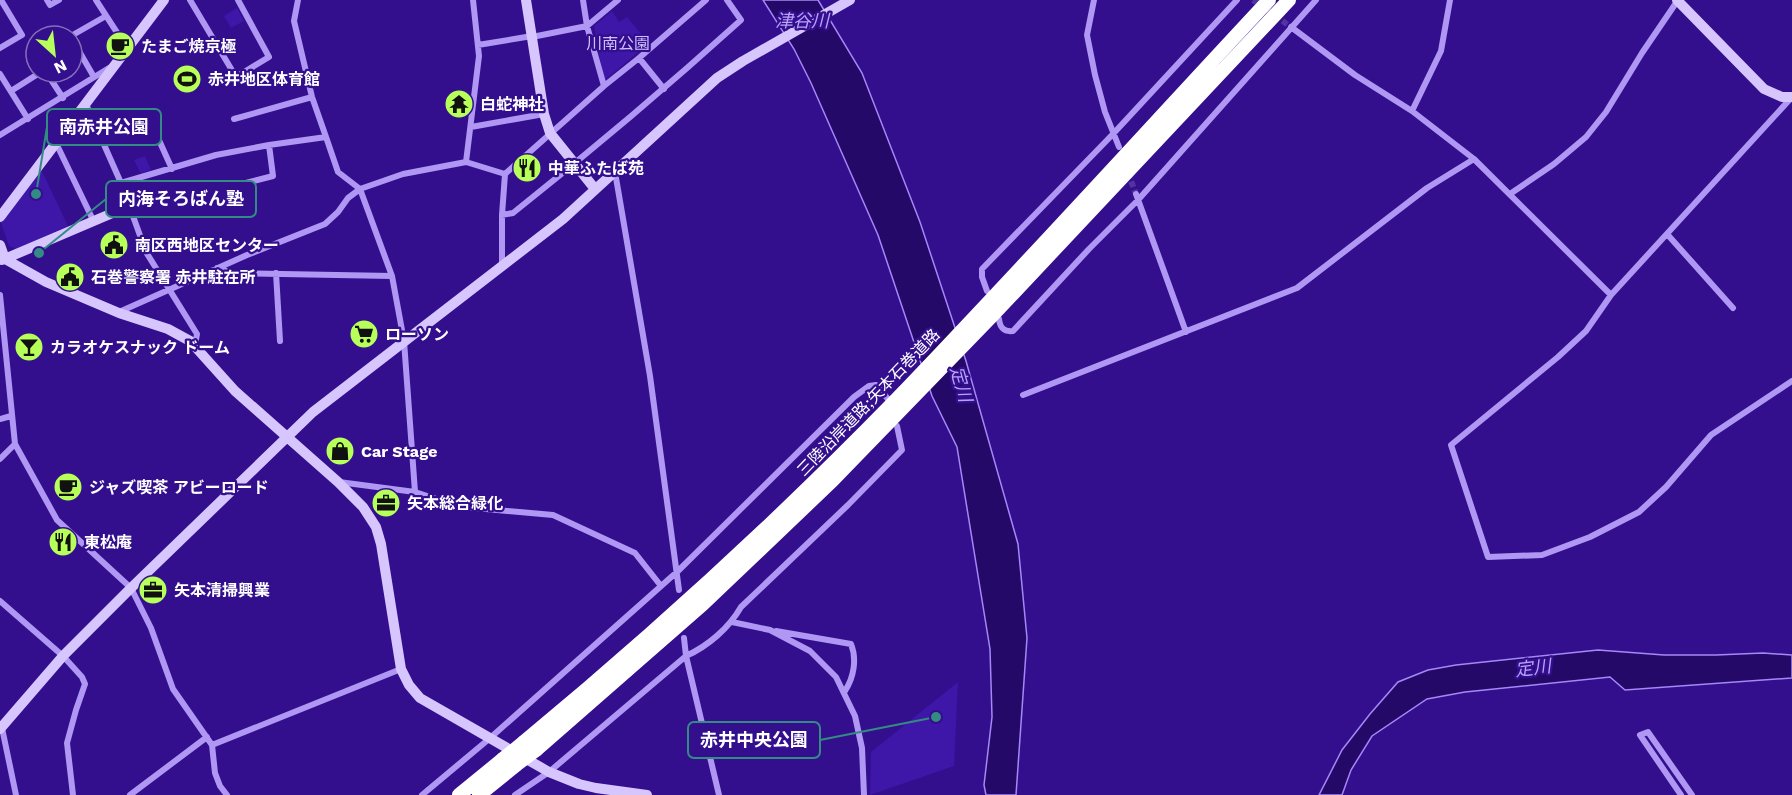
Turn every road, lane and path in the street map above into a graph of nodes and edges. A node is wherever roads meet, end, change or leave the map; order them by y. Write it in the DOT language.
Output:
graph roads {
  1 [pos="1,0"];
  2 [pos="47,0"];
  3 [pos="59,0"];
  4 [pos="96,0"];
  5 [pos="164,0"];
  6 [pos="190,0"];
  7 [pos="238,0"];
  8 [pos="298,0"];
  9 [pos="474,0"];
  10 [pos="526,0"];
  11 [pos="583,0"];
  12 [pos="618,0"];
  13 [pos="706,0"];
  14 [pos="728,0"];
  15 [pos="850,0"];
  16 [pos="1094,0"];
  17 [pos="1237,0"];
  18 [pos="1269,0"];
  19 [pos="1289,0"];
  20 [pos="1316,0"];
  21 [pos="1450,0"];
  22 [pos="1678,0"];
  23 [pos="106,16"];
  24 [pos="587,26"];
  25 [pos="1291,27"];
  26 [pos="84,30"];
  27 [pos="532,37"];
  28 [pos="478,45"];
  29 [pos="0,48"];
  30 [pos="127,48"];
  31 [pos="639,58"];
  32 [pos="84,59"];
  33 [pos="114,65"];
  34 [pos="0,74"];
  35 [pos="94,78"];
  36 [pos="24,83"];
  37 [pos="54,84"];
  38 [pos="604,86"];
  39 [pos="664,89"];
  40 [pos="11,91"];
  41 [pos="312,97"];
  42 [pos="1792,97"];
  43 [pos="63,98"];
  44 [pos="86,104"];
  45 [pos="1412,111"];
  46 [pos="544,114"];
  47 [pos="28,118"];
  48 [pos="234,118"];
  49 [pos="471,127"];
  50 [pos="550,133"];
  51 [pos="1113,134"];
  52 [pos="0,135"];
  53 [pos="326,137"];
  54 [pos="102,139"];
  55 [pos="55,142"];
  56 [pos="269,145"];
  57 [pos="1119,147"];
  58 [pos="1474,159"];
  59 [pos="466,162"];
  60 [pos="575,164"];
  61 [pos="172,169"];
  62 [pos="615,171"];
  63 [pos="505,174"];
  64 [pos="121,183"];
  65 [pos="360,189"];
  66 [pos="595,189"];
  67 [pos="1510,194"];
  68 [pos="1137,197"];
  69 [pos="130,209"];
  70 [pos="502,215"];
  71 [pos="0,217"];
  72 [pos="94,222"];
  73 [pos="1667,234"];
  74 [pos="0,245"];
  75 [pos="2,263"];
  76 [pos="502,267"];
  77 [pos="218,268"];
  78 [pos="276,273"];
  79 [pos="392,276"];
  80 [pos="169,290"];
  81 [pos="1611,295"];
  82 [pos="0,296"];
  83 [pos="992,307"];
  84 [pos="1733,308"];
  85 [pos="119,312"];
  86 [pos="1186,332"];
  87 [pos="280,341"];
  88 [pos="404,341"];
  89 [pos="195,345"];
  90 [pos="1792,381"];
  91 [pos="1023,395"];
  92 [pos="894,411"];
  93 [pos="11,416"];
  94 [pos="0,419"];
  95 [pos="286,437"];
  96 [pos="15,444"];
  97 [pos="0,459"];
  98 [pos="338,482"];
  99 [pos="416,492"];
  100 [pos="678,571"];
  101 [pos="661,586"];
  102 [pos="131,588"];
  103 [pos="680,590"];
  104 [pos="0,601"];
  105 [pos="732,622"];
  106 [pos="770,630"];
  107 [pos="684,639"];
  108 [pos="63,656"];
  109 [pos="686,656"];
  110 [pos="402,669"];
  111 [pos="845,691"];
  112 [pos="1,728"];
  113 [pos="207,737"];
  114 [pos="489,739"];
  115 [pos="212,746"];
  116 [pos="510,762"];
  117 [pos="549,772"];
  118 [pos="16,795"];
  119 [pos="73,795"];
  120 [pos="130,795"];
  121 [pos="227,795"];
  122 [pos="422,795"];
  123 [pos="459,795"];
  124 [pos="479,795"];
  125 [pos="515,795"];
  126 [pos="647,795"];
  127 [pos="719,795"];
  128 [pos="864,795"];
  129 [pos="1682,795"];
  130 [pos="1692,795"];
  1 -- 29 [label="street"];
  2 -- 3 [label="street"];
  4 -- 23 [label="street"];
  5 -- 30 [label="street"];
  6 -- 7 [label="street"];
  8 -- 41 [label="street"];
  9 -- 28 [label="street"];
  10 -- 27 [label="street"];
  11 -- 24 [label="street"];
  12 -- 24 [label="street"];
  13 -- 31 [label="street"];
  14 -- 39 [label="street"];
  15 -- 62 [label="street"];
  16 -- 51 [label="street"];
  17 -- 51 [label="street"];
  18 -- 83 [label="highway, 三陸沿岸道路;矢本石巻道路"];
  19 -- 83 [label="highway, 三陸沿岸道路;矢本石巻道路"];
  20 -- 25 [label="street"];
  21 -- 45 [label="street"];
  22 -- 42 [label="street"];
  22 -- 67 [label="street"];
  23 -- 26 [label="street"];
  23 -- 30 [label="street"];
  24 -- 27 [label="street"];
  24 -- 38 [label="street"];
  25 -- 45 [label="street"];
  25 -- 68 [label="street"];
  27 -- 28 [label="street"];
  27 -- 46 [label="street"];
  28 -- 49 [label="street"];
  30 -- 33 [label="street"];
  31 -- 38 [label="street"];
  31 -- 39 [label="street"];
  32 -- 35 [label="street"];
  33 -- 35 [label="street"];
  33 -- 44 [label="street"];
  34 -- 40 [label="street"];
  35 -- 43 [label="street"];
  36 -- 40 [label="street"];
  37 -- 43 [label="street"];
  38 -- 50 [label="street"];
  39 -- 60 [label="street"];
  40 -- 47 [label="street"];
  41 -- 48 [label="street"];
  41 -- 53 [label="street"];
  42 -- 73 [label="street"];
  43 -- 47 [label="street"];
  44 -- 54 [label="street"];
  44 -- 55 [label="street"];
  45 -- 58 [label="street"];
  46 -- 49 [label="street"];
  46 -- 50 [label="street"];
  47 -- 52 [label="street"];
  49 -- 59 [label="street"];
  50 -- 60 [label="street"];
  50 -- 63 [label="street"];
  51 -- 57 [label="street"];
  51 -- 83 [label="street"];
  53 -- 56 [label="street"];
  53 -- 65 [label="street"];
  54 -- 61 [label="street"];
  54 -- 64 [label="street"];
  55 -- 71 [label="street"];
  55 -- 72 [label="street"];
  56 -- 61 [label="street"];
  56 -- 69 [label="street"];
  58 -- 67 [label="street"];
  58 -- 86 [label="street"];
  59 -- 63 [label="street"];
  59 -- 65 [label="street"];
  60 -- 66 [label="street"];
  60 -- 70 [label="street"];
  61 -- 64 [label="street"];
  62 -- 66 [label="street"];
  62 -- 100 [label="street"];
  63 -- 70 [label="street"];
  64 -- 69 [label="street"];
  65 -- 77 [label="street"];
  65 -- 79 [label="street"];
  66 -- 76 [label="street"];
  67 -- 81 [label="street"];
  68 -- 83 [label="street"];
  68 -- 86 [label="street"];
  69 -- 72 [label="street"];
  69 -- 80 [label="street"];
  70 -- 76 [label="street"];
  72 -- 75 [label="street"];
  73 -- 81 [label="street"];
  73 -- 84 [label="street"];
  74 -- 75 [label="street"];
  75 -- 85 [label="street"];
  76 -- 88 [label="street"];
  77 -- 78 [label="street"];
  77 -- 80 [label="street"];
  78 -- 79 [label="street"];
  78 -- 87 [label="street"];
  79 -- 88 [label="street"];
  80 -- 85 [label="street"];
  80 -- 89 [label="street"];
  81 -- 90 [label="street"];
  82 -- 93 [label="street"];
  83 -- 92 [label="highway, 三陸沿岸道路;矢本石巻道路"];
  85 -- 89 [label="street"];
  86 -- 91 [label="street"];
  88 -- 95 [label="street"];
  88 -- 99 [label="street"];
  89 -- 95 [label="street"];
  92 -- 100 [label="street"];
  92 -- 105 [label="street"];
  92 -- 116 [label="highway, 三陸沿岸道路;矢本石巻道路, bridge"];
  93 -- 94 [label="street"];
  93 -- 96 [label="street"];
  95 -- 98 [label="street"];
  95 -- 102 [label="street"];
  96 -- 97 [label="street"];
  96 -- 102 [label="street"];
  98 -- 99 [label="street"];
  98 -- 110 [label="street"];
  99 -- 101 [label="street"];
  100 -- 101 [label="street"];
  100 -- 103 [label="street"];
  101 -- 114 [label="street"];
  102 -- 108 [label="street"];
  102 -- 113 [label="street"];
  104 -- 108 [label="street"];
  105 -- 106 [label="street"];
  105 -- 109 [label="street"];
  106 -- 111 [label="street"];
  106 -- 111 [label="street"];
  107 -- 109 [label="street"];
  108 -- 112 [label="street"];
  108 -- 119 [label="street"];
  109 -- 117 [label="street"];
  109 -- 127 [label="street"];
  110 -- 114 [label="street"];
  110 -- 115 [label="street"];
  111 -- 128 [label="street"];
  112 -- 118 [label="street"];
  113 -- 115 [label="street"];
  113 -- 120 [label="street"];
  114 -- 117 [label="street"];
  114 -- 122 [label="street"];
  115 -- 121 [label="street"];
  116 -- 123 [label="highway, 三陸沿岸道路;矢本石巻道路"];
  116 -- 124 [label="highway, 三陸沿岸道路;矢本石巻道路"];
  117 -- 125 [label="street"];
  117 -- 126 [label="street"];
  129 -- 130 [label="street"];
}
